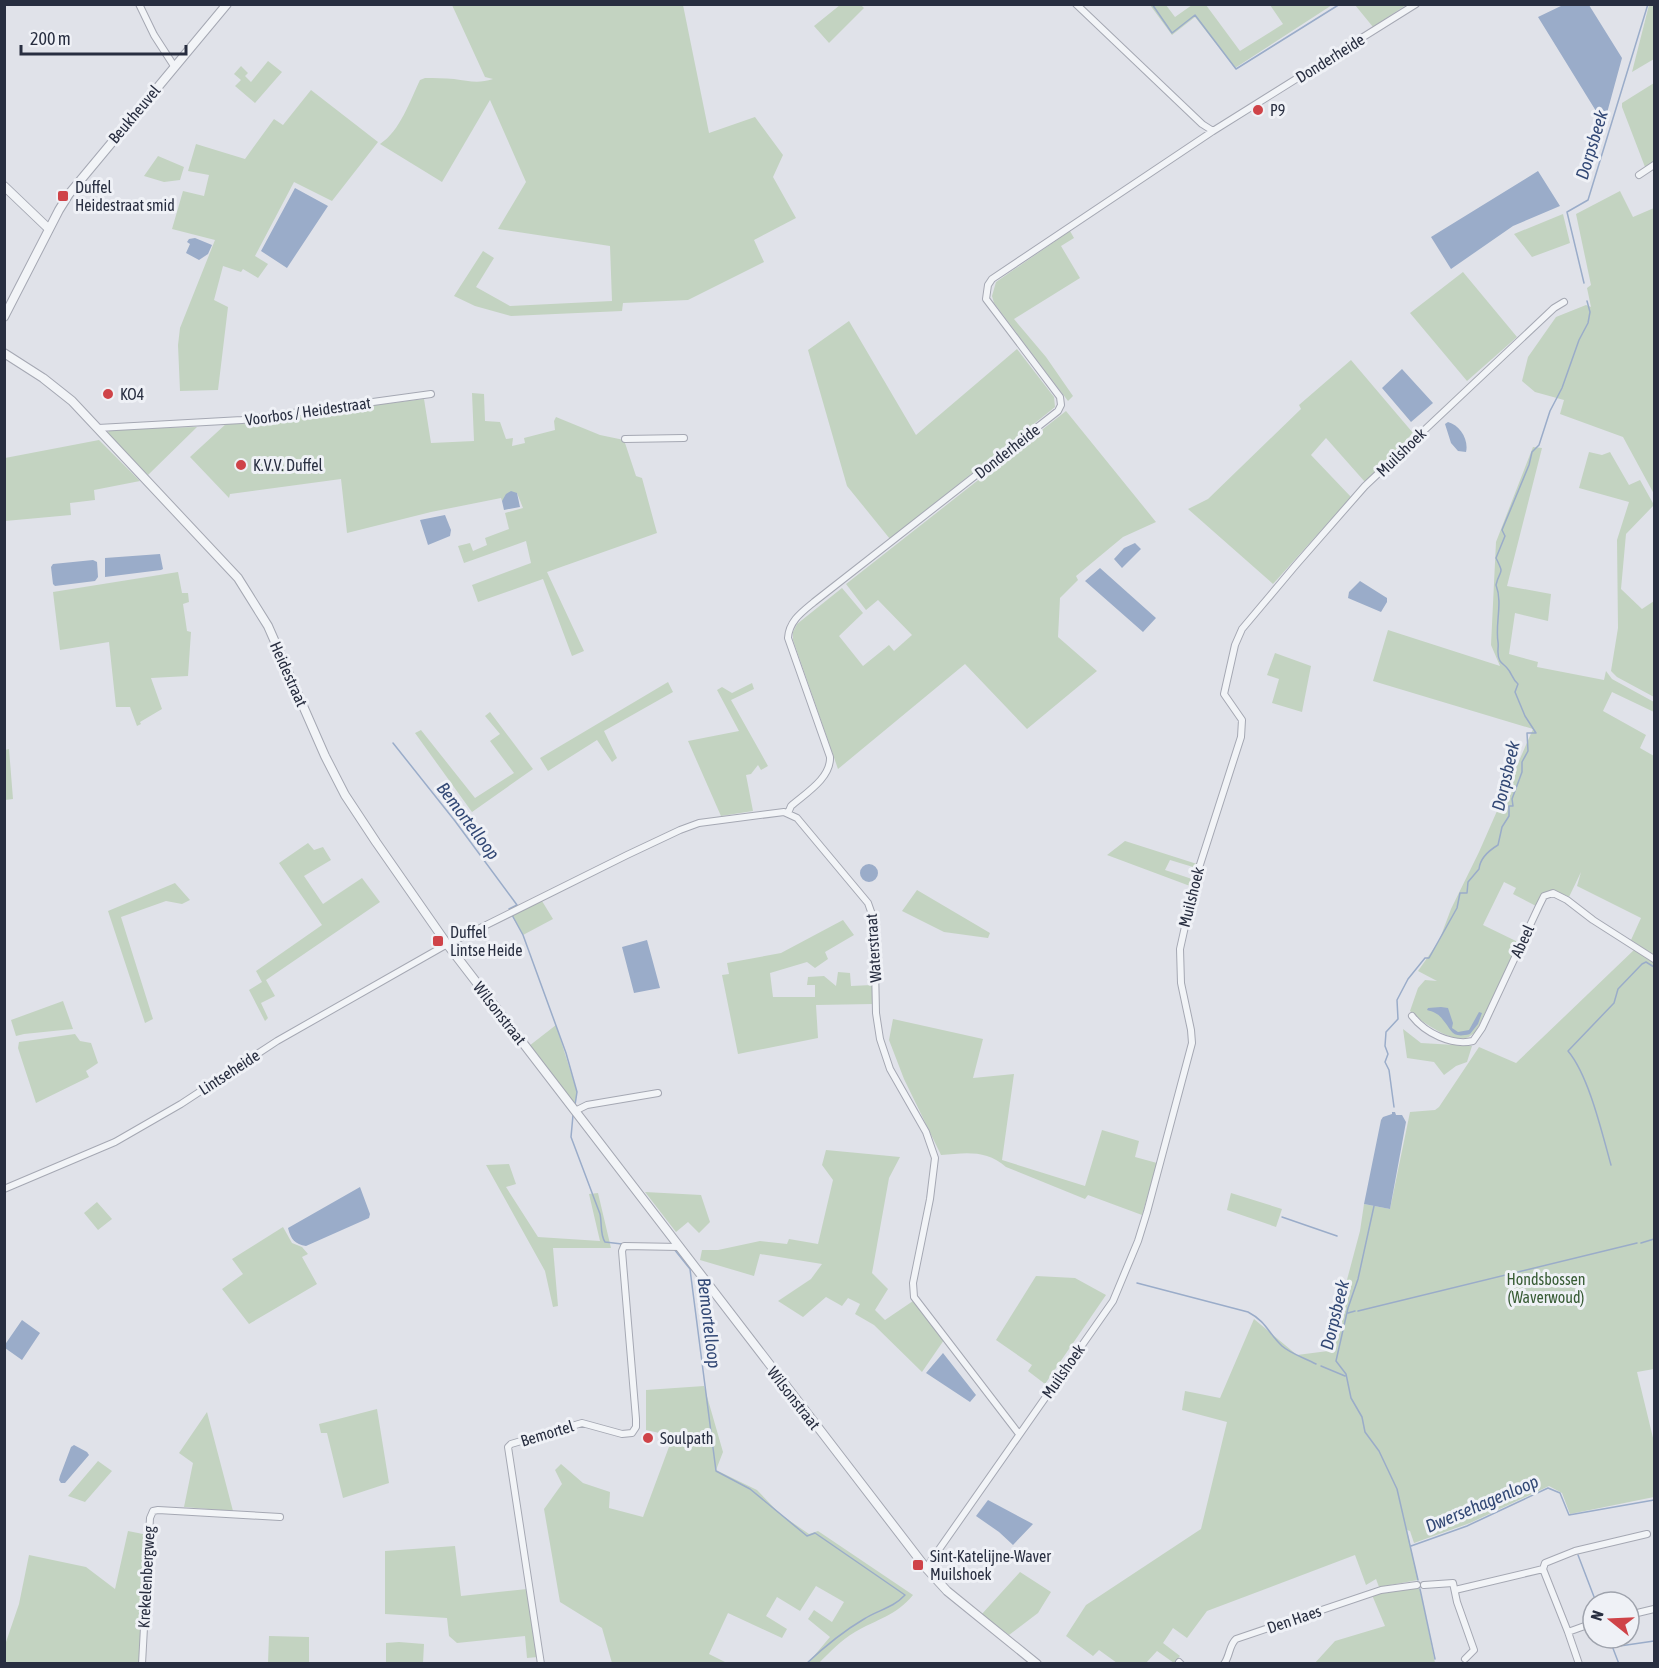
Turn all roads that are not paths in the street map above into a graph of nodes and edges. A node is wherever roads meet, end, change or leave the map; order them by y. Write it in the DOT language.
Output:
graph roads {
  1 [pos="139,4"];
  2 [pos="227,4"];
  3 [pos="1076,4"];
  4 [pos="1416,4"];
  5 [pos="174,66"];
  6 [pos="1213,131"];
  7 [pos="1654,165"];
  8 [pos="1639,175"];
  9 [pos="4,186"];
  10 [pos="49,229"];
  11 [pos="1564,302"];
  12 [pos="4,317"];
  13 [pos="4,353"];
  14 [pos="431,394"];
  15 [pos="98,428"];
  16 [pos="625,438"];
  17 [pos="684,438"];
  18 [pos="788,813"];
  19 [pos="447,944"];
  20 [pos="1654,959"];
  21 [pos="1412,1016"];
  22 [pos="658,1093"];
  23 [pos="575,1111"];
  24 [pos="4,1189"];
  25 [pos="680,1247"];
  26 [pos="1018,1434"];
  27 [pos="280,1516"];
  28 [pos="1647,1534"];
  29 [pos="926,1568"];
  30 [pos="1542,1569"];
  31 [pos="1455,1590"];
  32 [pos="1581,1627"];
  33 [pos="1568,1632"];
  34 [pos="1465,1659"];
  35 [pos="1230,1660"];
  36 [pos="142,1664"];
  37 [pos="541,1664"];
  38 [pos="1037,1664"];
  39 [pos="1224,1664"];
  40 [pos="1579,1664"];
  1 -- 5 [label="street"];
  2 -- 5 [label="street, Beukheuvel"];
  3 -- 6 [label="street"];
  4 -- 6 [label="street, Donderheide"];
  5 -- 10 [label="street, Beukheuvel"];
  6 -- 18 [label="street, Donderheide"];
  7 -- 8 [label="street"];
  9 -- 10 [label="street"];
  10 -- 12 [label="street, Beukheuvel"];
  11 -- 26 [label="street, Muilshoek"];
  13 -- 15 [label="street, Heidestraat"];
  14 -- 15 [label="street, Voorbos / Heidestraat"];
  15 -- 19 [label="street, Heidestraat"];
  16 -- 17 [label="street"];
  18 -- 19 [label="street"];
  18 -- 26 [label="street, Waterstraat"];
  19 -- 23 [label="street, Wilsonstraat"];
  19 -- 24 [label="street, Lintseheide"];
  20 -- 21 [label="street, Abeel"];
  22 -- 23 [label="street"];
  23 -- 25 [label="street, Wilsonstraat"];
  25 -- 29 [label="street, Wilsonstraat"];
  25 -- 37 [label="street, Bemortel"];
  26 -- 29 [label="street, Muilshoek"];
  27 -- 36 [label="street, Krekelenbergweg"];
  28 -- 30 [label="street"];
  29 -- 38 [label="street, Wilsonstraat"];
  30 -- 31 [label="street"];
  30 -- 33 [label="street"];
  31 -- 34 [label="street"];
  31 -- 35 [label="street, Den Haes"];
  32 -- 33 [label="street"];
  33 -- 40 [label="street"];
  35 -- 39 [label="street, Den Haes"];
}
